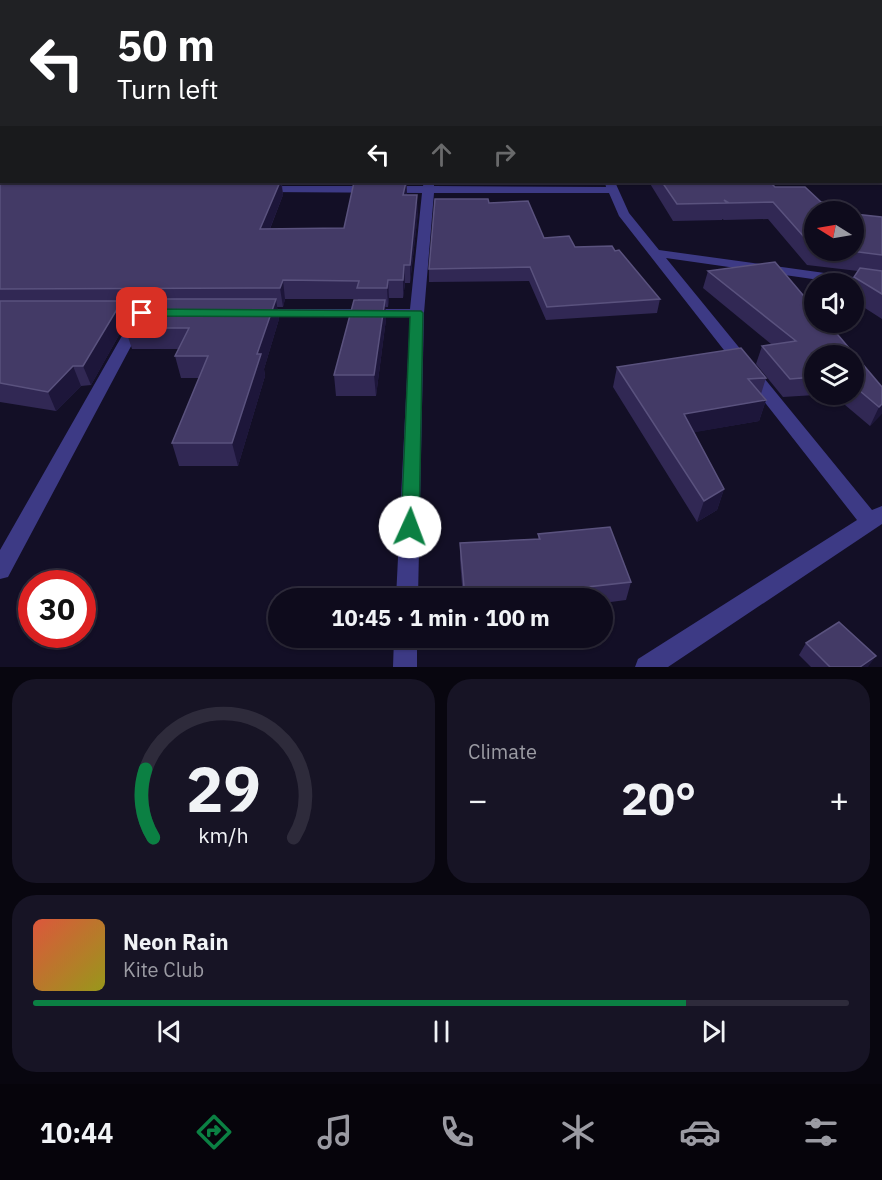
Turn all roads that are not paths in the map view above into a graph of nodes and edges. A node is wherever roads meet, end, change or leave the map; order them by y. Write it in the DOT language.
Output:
graph roads {
  1 [pos="429,186"];
  2 [pos="612,186"];
  3 [pos="250,189"];
  4 [pos="654,253"];
  5 [pos="882,285"];
  6 [pos="142,313"];
  7 [pos="237,313"];
  8 [pos="417,313"];
  9 [pos="876,518"];
  10 [pos="0,570"];
  11 [pos="407,588"];
  12 [pos="406,648"];
  13 [pos="405,667"];
  14 [pos="647,667"];
  1 -- 2 [label="street"];
  1 -- 3 [label="street"];
  1 -- 8 [label="street"];
  2 -- 4 [label="street"];
  4 -- 5 [label="street"];
  4 -- 9 [label="street"];
  6 -- 10 [label="street"];
  7 -- 8 [label="street"];
  8 -- 11 [label="street"];
  9 -- 14 [label="street"];
  12 -- 13 [label="street"];
}
